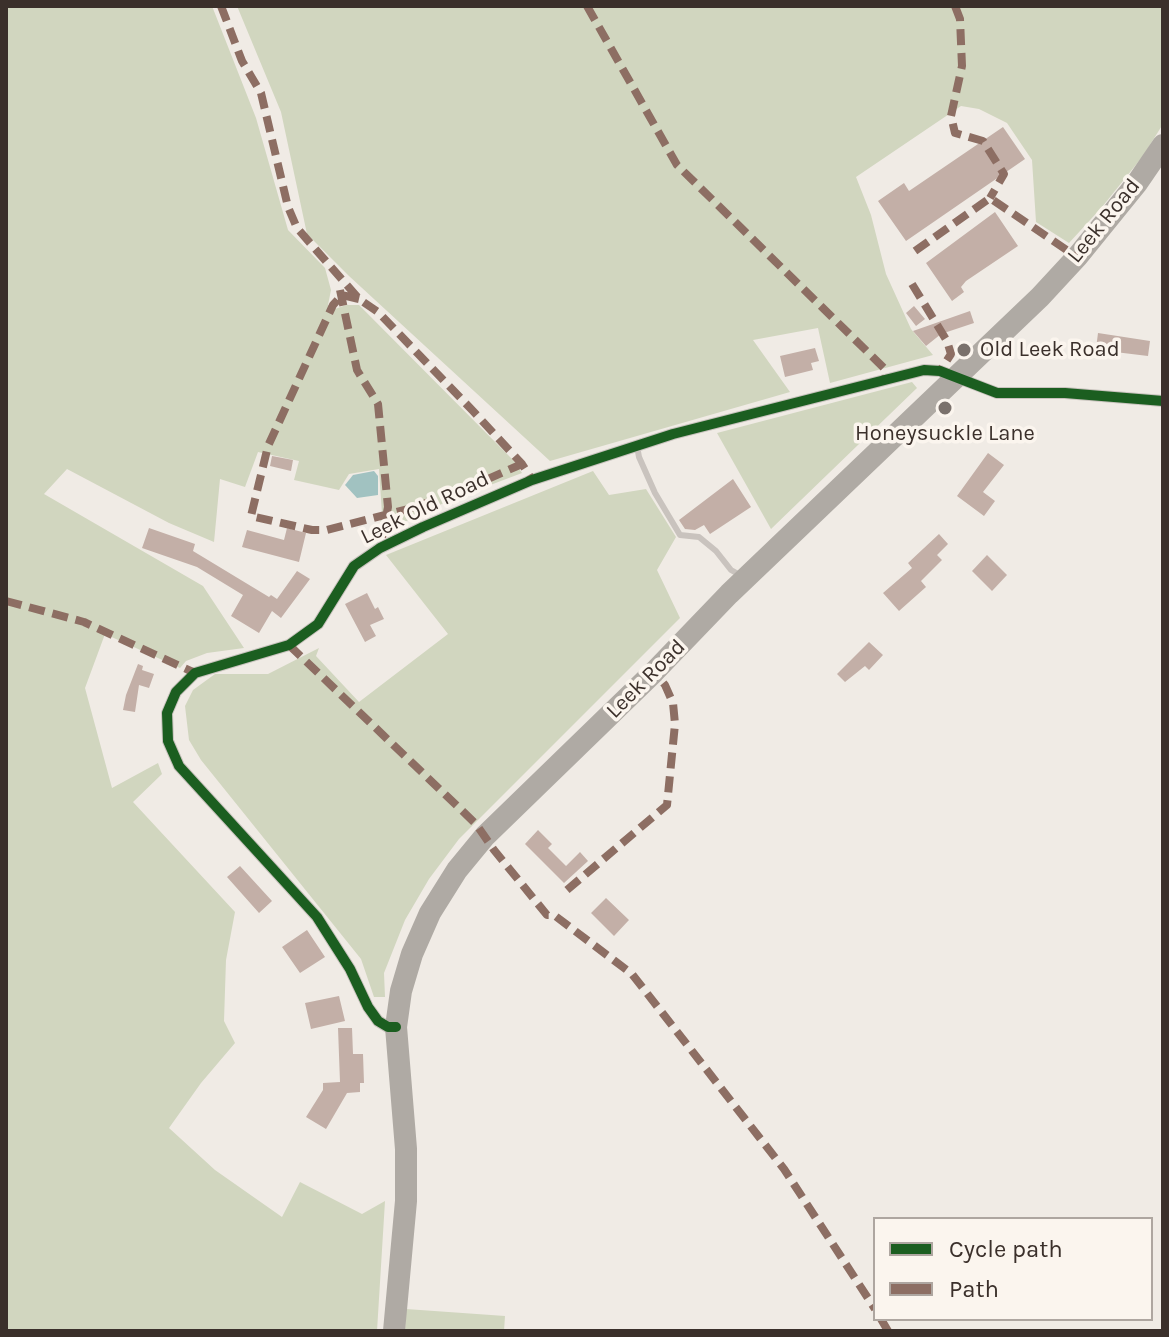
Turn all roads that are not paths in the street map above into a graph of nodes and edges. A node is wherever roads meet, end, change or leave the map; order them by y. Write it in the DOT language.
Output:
graph roads {
  1 [pos="1163,145"];
  2 [pos="955,378"];
  3 [pos="1163,401"];
  4 [pos="637,446"];
  5 [pos="746,578"];
  6 [pos="396,1027"];
  7 [pos="394,1331"];
  1 -- 2 [label="highway, Leek Road"];
  2 -- 3 [label="street"];
  2 -- 4 [label="street, Leek Old Road"];
  2 -- 5 [label="highway, Leek Road"];
  4 -- 5 [label="lane"];
  4 -- 6 [label="street, Leek Old Road"];
  5 -- 6 [label="highway, Leek Road"];
  6 -- 7 [label="highway, Leek Road"];
}
